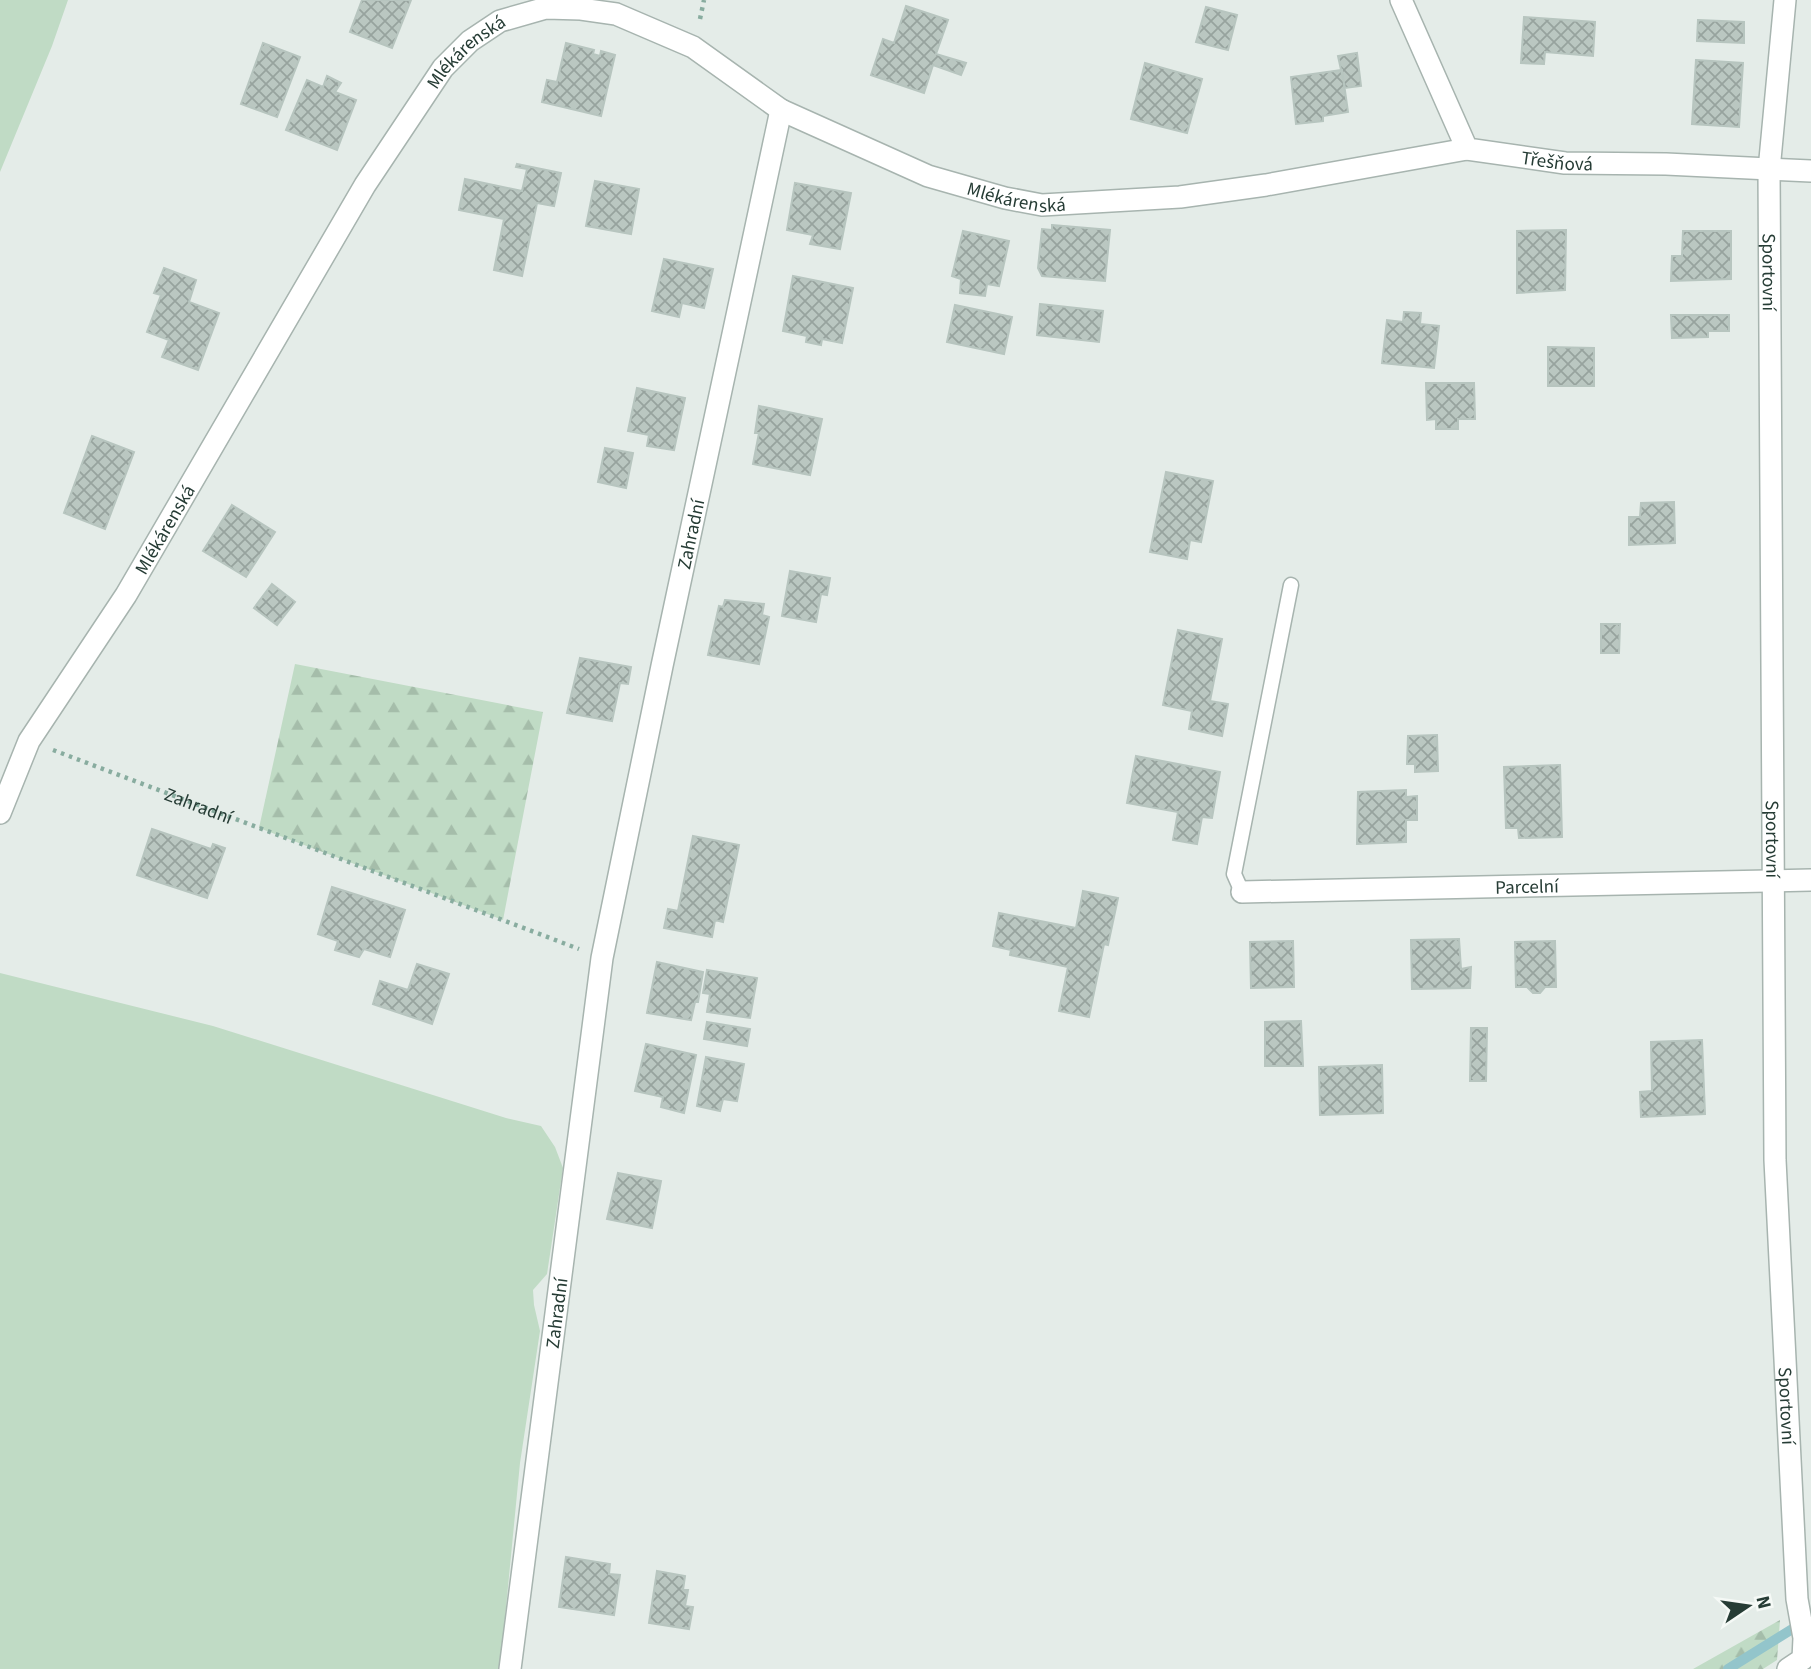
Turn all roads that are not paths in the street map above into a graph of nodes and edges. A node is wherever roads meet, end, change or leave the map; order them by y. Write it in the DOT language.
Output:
graph roads {
  1 [pos="1401,0"];
  2 [pos="1785,0"];
  3 [pos="781,110"];
  4 [pos="1467,149"];
  5 [pos="1769,170"];
  6 [pos="1811,172"];
  7 [pos="1292,585"];
  8 [pos="0,813"];
  9 [pos="1811,880"];
  10 [pos="1775,881"];
  11 [pos="1242,892"];
  12 [pos="510,1669"];
  13 [pos="1788,1669"];
  1 -- 4 [label="street"];
  2 -- 5 [label="street, Sportovní"];
  3 -- 4 [label="street, Mlékárenská"];
  3 -- 8 [label="street, Mlékárenská"];
  3 -- 12 [label="street, Zahradní"];
  4 -- 5 [label="street, Třešňová"];
  5 -- 6 [label="street, Třešňová"];
  5 -- 10 [label="street, Sportovní"];
  7 -- 11 [label="lane"];
  9 -- 10 [label="street, Parcelní"];
  10 -- 11 [label="street, Parcelní"];
  10 -- 13 [label="street, Sportovní"];
}
